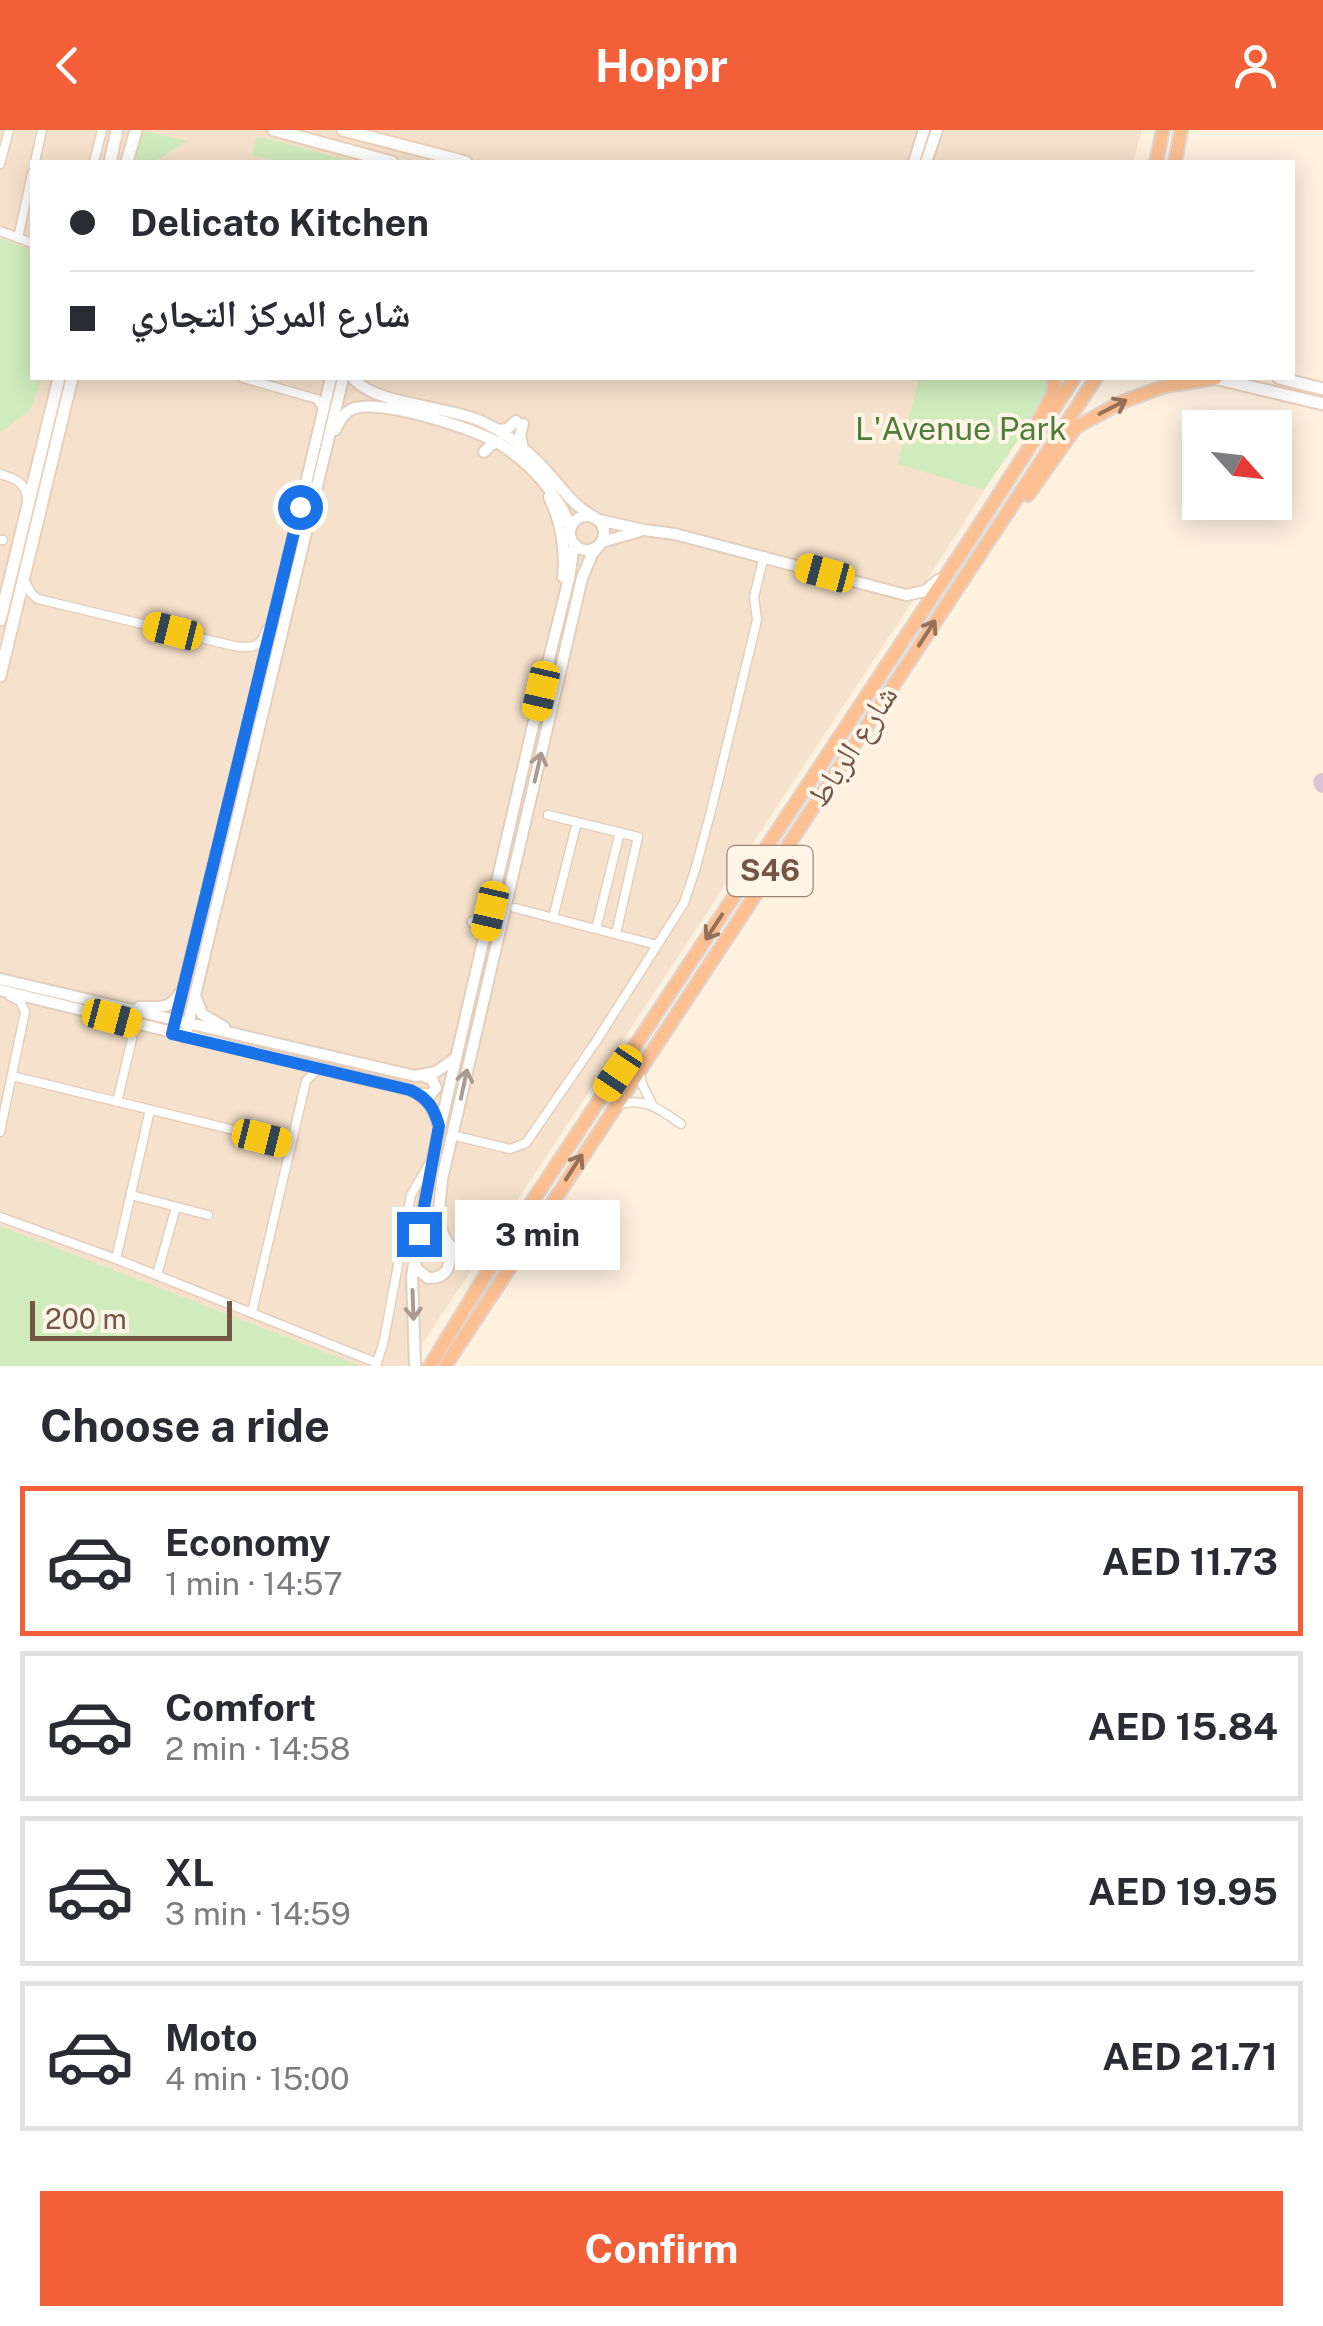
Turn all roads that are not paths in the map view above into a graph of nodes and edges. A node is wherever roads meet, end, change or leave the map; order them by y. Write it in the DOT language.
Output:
graph roads {
  1 [pos="9,130"];
  2 [pos="42,130"];
  3 [pos="102,130"];
  4 [pos="117,130"];
  5 [pos="128,130"];
  6 [pos="136,130"];
  7 [pos="274,130"];
  8 [pos="343,130"];
  9 [pos="365,130"];
  10 [pos="924,130"];
  11 [pos="937,130"];
  12 [pos="1163,130"];
  13 [pos="1181,130"];
  14 [pos="379,139"];
  15 [pos="325,145"];
  16 [pos="35,160"];
  17 [pos="94,160"];
  18 [pos="110,160"];
  19 [pos="124,160"];
  20 [pos="125,160"];
  21 [pos="361,160"];
  22 [pos="384,160"];
  23 [pos="458,160"];
  24 [pos="915,160"];
  25 [pos="927,160"];
  26 [pos="1156,160"];
  27 [pos="1175,160"];
  28 [pos="0,164"];
  29 [pos="30,183"];
  30 [pos="0,231"];
  31 [pos="18,238"];
  32 [pos="30,242"];
  33 [pos="60,380"];
  34 [pos="72,380"];
  35 [pos="250,380"];
  36 [pos="330,380"];
  37 [pos="343,380"];
  38 [pos="354,380"];
  39 [pos="1054,380"];
  40 [pos="1073,380"];
  41 [pos="1095,380"];
  42 [pos="1202,380"];
  43 [pos="1223,380"];
  44 [pos="1286,380"];
  45 [pos="364,388"];
  46 [pos="1323,389"];
  47 [pos="1323,404"];
  48 [pos="359,407"];
  49 [pos="323,408"];
  50 [pos="472,430"];
  51 [pos="498,436"];
  52 [pos="328,440"];
  53 [pos="522,446"];
  54 [pos="39,462"];
  55 [pos="0,474"];
  56 [pos="1012,475"];
  57 [pos="12,478"];
  58 [pos="538,478"];
  59 [pos="28,506"];
  60 [pos="596,519"];
  61 [pos="571,528"];
  62 [pos="644,530"];
  63 [pos="574,544"];
  64 [pos="600,544"];
  65 [pos="967,544"];
  66 [pos="979,554"];
  67 [pos="764,556"];
  68 [pos="24,579"];
  69 [pos="282,583"];
  70 [pos="38,599"];
  71 [pos="562,604"];
  72 [pos="15,615"];
  73 [pos="0,620"];
  74 [pos="248,648"];
  75 [pos="546,668"];
  76 [pos="0,676"];
  77 [pos="257,689"];
  78 [pos="526,697"];
  79 [pos="524,711"];
  80 [pos="529,741"];
  81 [pos="548,815"];
  82 [pos="578,822"];
  83 [pos="620,832"];
  84 [pos="514,910"];
  85 [pos="490,911"];
  86 [pos="554,918"];
  87 [pos="473,922"];
  88 [pos="596,929"];
  89 [pos="616,934"];
  90 [pos="497,938"];
  91 [pos="657,945"];
  92 [pos="468,946"];
  93 [pos="478,962"];
  94 [pos="0,979"];
  95 [pos="183,988"];
  96 [pos="0,990"];
  97 [pos="196,993"];
  98 [pos="126,1009"];
  99 [pos="175,1020"];
  100 [pos="188,1023"];
  101 [pos="172,1034"];
  102 [pos="232,1034"];
  103 [pos="185,1037"];
  104 [pos="132,1039"];
  105 [pos="455,1058"];
  106 [pos="296,1064"];
  107 [pos="640,1068"];
  108 [pos="318,1069"];
  109 [pos="12,1076"];
  110 [pos="421,1076"];
  111 [pos="306,1081"];
  112 [pos="416,1092"];
  113 [pos="117,1102"];
  114 [pos="652,1104"];
  115 [pos="614,1106"];
  116 [pos="150,1110"];
  117 [pos="681,1124"];
  118 [pos="439,1126"];
  119 [pos="0,1132"];
  120 [pos="452,1136"];
  121 [pos="291,1144"];
  122 [pos="432,1160"];
  123 [pos="131,1195"];
  124 [pos="176,1206"];
  125 [pos="208,1215"];
  126 [pos="0,1217"];
  127 [pos="508,1238"];
  128 [pos="448,1242"];
  129 [pos="116,1258"];
  130 [pos="414,1262"];
  131 [pos="156,1274"];
  132 [pos="252,1312"];
  133 [pos="376,1365"];
  134 [pos="415,1366"];
  135 [pos="430,1366"];
  136 [pos="444,1366"];
  1 -- 28 [label="street"];
  2 -- 16 [label="street"];
  3 -- 17 [label="street"];
  4 -- 18 [label="main road"];
  5 -- 19 [label="main road"];
  6 -- 20 [label="main road"];
  7 -- 15 [label="main road"];
  8 -- 14 [label="main road"];
  9 -- 14 [label="street"];
  10 -- 24 [label="street"];
  11 -- 25 [label="street"];
  12 -- 26 [label="highway"];
  13 -- 27 [label="highway"];
  14 -- 23 [label="main road"];
  15 -- 21 [label="street"];
  15 -- 22 [label="main road"];
  29 -- 31 [label="street"];
  30 -- 31 [label="street"];
  31 -- 32 [label="street"];
  33 -- 54 [label="main road"];
  34 -- 68 [label="main road"];
  35 -- 49 [label="street"];
  36 -- 49 [label="street"];
  37 -- 52 [label="street"];
  38 -- 45 [label="street"];
  39 -- 56 [label="highway"];
  40 -- 56 [label="highway, شارع الرباط / S46"];
  41 -- 66 [label="highway, شارع الرباط / S46"];
  66 -- 42 [label="highway, one-way"];
  43 -- 47 [label="main road"];
  44 -- 46 [label="main road"];
  45 -- 48 [label="street"];
  45 -- 51 [label="street"];
  48 -- 50 [label="street"];
  48 -- 52 [label="street"];
  49 -- 69 [label="street"];
  50 -- 51 [label="street"];
  50 -- 51 [label="street"];
  51 -- 53 [label="street"];
  51 -- 53 [label="street"];
  51 -- 58 [label="street"];
  52 -- 97 [label="street"];
  53 -- 60 [label="street"];
  54 -- 57 [label="street"];
  54 -- 59 [label="main road"];
  55 -- 57 [label="street"];
  56 -- 65 [label="highway, شارع الرباط / S46"];
  57 -- 59 [label="street"];
  58 -- 61 [label="street"];
  58 -- 71 [label="street"];
  59 -- 73 [label="main road"];
  60 -- 61 [label="street"];
  60 -- 62 [label="street"];
  60 -- 64 [label="street"];
  61 -- 63 [label="street"];
  62 -- 64 [label="street"];
  62 -- 67 [label="street"];
  63 -- 64 [label="street"];
  63 -- 71 [label="street"];
  90 -- 64 [label="street, one-way"];
  65 -- 67 [label="street"];
  65 -- 127 [label="highway, شارع الرباط / S46, one-way"];
  107 -- 66 [label="highway, شارع الرباط / S46, one-way"];
  67 -- 91 [label="street"];
  68 -- 70 [label="street"];
  68 -- 72 [label="main road"];
  69 -- 74 [label="street"];
  69 -- 77 [label="street"];
  70 -- 72 [label="street"];
  70 -- 74 [label="street"];
  71 -- 75 [label="street"];
  72 -- 76 [label="main road"];
  74 -- 77 [label="street"];
  75 -- 78 [label="street"];
  75 -- 80 [label="street"];
  77 -- 95 [label="street"];
  79 -- 80 [label="street"];
  80 -- 85 [label="street"];
  81 -- 82 [label="street"];
  82 -- 83 [label="street"];
  82 -- 86 [label="street"];
  83 -- 88 [label="street"];
  83 -- 89 [label="street"];
  84 -- 86 [label="street"];
  84 -- 90 [label="street"];
  85 -- 87 [label="street"];
  85 -- 93 [label="street"];
  86 -- 88 [label="street"];
  88 -- 89 [label="street"];
  89 -- 91 [label="street"];
  120 -- 90 [label="street, one-way"];
  91 -- 120 [label="street"];
  92 -- 93 [label="street"];
  93 -- 105 [label="street"];
  94 -- 98 [label="street"];
  95 -- 98 [label="street"];
  95 -- 99 [label="street"];
  96 -- 101 [label="street"];
  96 -- 109 [label="street"];
  97 -- 100 [label="street"];
  97 -- 102 [label="street"];
  98 -- 99 [label="street"];
  99 -- 100 [label="street"];
  99 -- 101 [label="street"];
  100 -- 102 [label="street"];
  100 -- 103 [label="street"];
  101 -- 103 [label="street"];
  102 -- 110 [label="street"];
  103 -- 106 [label="street"];
  104 -- 113 [label="street"];
  105 -- 110 [label="street"];
  105 -- 118 [label="street"];
  106 -- 108 [label="street"];
  106 -- 111 [label="street"];
  107 -- 114 [label="street"];
  107 -- 115 [label="highway, شارع الرباط / S46"];
  108 -- 111 [label="street"];
  108 -- 112 [label="street"];
  109 -- 113 [label="street"];
  109 -- 119 [label="street"];
  110 -- 112 [label="street"];
  111 -- 121 [label="street"];
  112 -- 118 [label="street"];
  113 -- 116 [label="street"];
  114 -- 115 [label="street"];
  114 -- 117 [label="street"];
  136 -- 115 [label="highway, شارع الرباط / S46, one-way"];
  116 -- 121 [label="street"];
  116 -- 123 [label="street"];
  118 -- 122 [label="street"];
  120 -- 128 [label="street"];
  121 -- 132 [label="street"];
  122 -- 130 [label="street"];
  122 -- 133 [label="street"];
  123 -- 124 [label="street"];
  123 -- 129 [label="street"];
  124 -- 125 [label="street"];
  124 -- 131 [label="street"];
  126 -- 129 [label="street"];
  127 -- 128 [label="street"];
  127 -- 135 [label="highway, شارع الرباط / S46"];
  128 -- 130 [label="street"];
  129 -- 131 [label="street"];
  130 -- 134 [label="street, one-way"];
  131 -- 132 [label="street"];
  132 -- 133 [label="street"];
}
